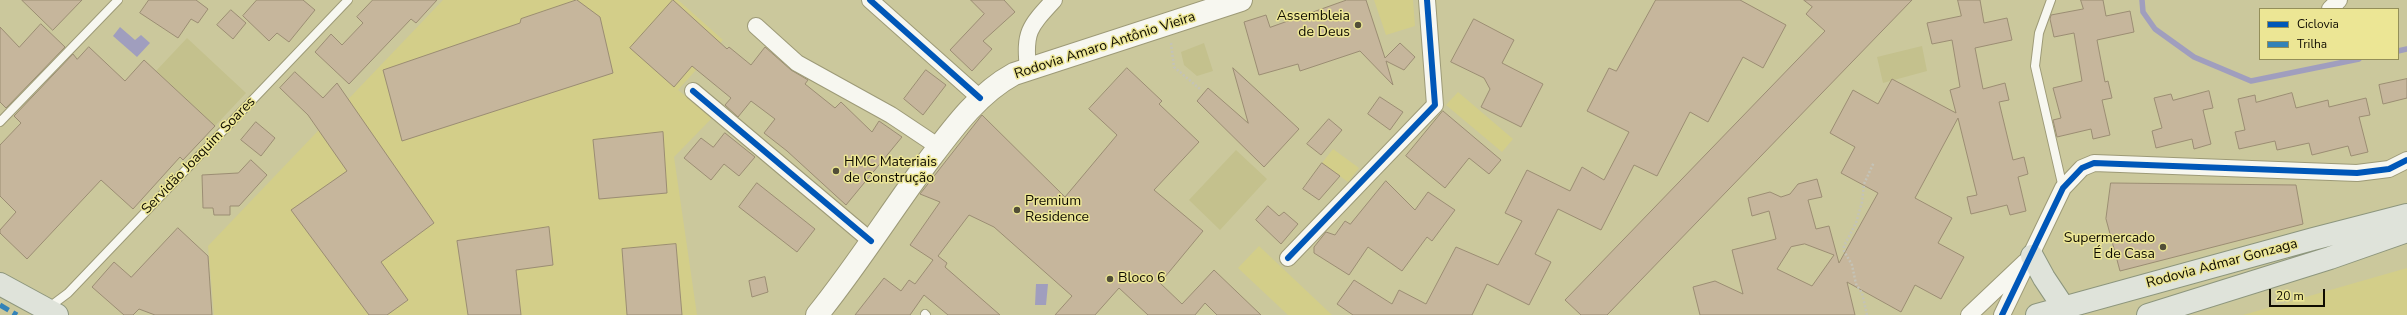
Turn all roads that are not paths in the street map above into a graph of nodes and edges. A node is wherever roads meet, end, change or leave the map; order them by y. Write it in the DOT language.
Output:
graph roads {
  1 [pos="118,0"];
  2 [pos="348,0"];
  3 [pos="870,0"];
  4 [pos="1054,0"];
  5 [pos="1241,0"];
  6 [pos="1427,0"];
  7 [pos="2051,0"];
  8 [pos="2339,0"];
  9 [pos="2331,8"];
  10 [pos="756,26"];
  11 [pos="1028,69"];
  12 [pos="693,91"];
  13 [pos="980,98"];
  14 [pos="0,122"];
  15 [pos="938,147"];
  16 [pos="2407,160"];
  17 [pos="2063,188"];
  18 [pos="2407,215"];
  19 [pos="2407,231"];
  20 [pos="871,241"];
  21 [pos="2032,256"];
  22 [pos="1288,258"];
  23 [pos="0,284"];
  24 [pos="2064,308"];
  25 [pos="47,313"];
  26 [pos="817,315"];
  27 [pos="1968,315"];
  28 [pos="2002,315"];
  29 [pos="2037,315"];
  30 [pos="2148,315"];
  1 -- 14 [label="lane"];
  2 -- 25 [label="lane, Servidão Joaquim Soares"];
  3 -- 13 [label="street"];
  4 -- 11 [label="street"];
  5 -- 11 [label="main road, Rodovia Amaro Antônio Vieira"];
  6 -- 22 [label="street"];
  7 -- 17 [label="lane"];
  8 -- 9 [label="street"];
  10 -- 15 [label="street"];
  11 -- 13 [label="main road, Rodovia Amaro Antônio Vieira"];
  12 -- 20 [label="street"];
  13 -- 15 [label="main road, Rodovia Amaro Antônio Vieira"];
  15 -- 20 [label="main road, Rodovia Amaro Antônio Vieira"];
  16 -- 17 [label="street"];
  17 -- 21 [label="street"];
  18 -- 24 [label="main road, Rodovia Admar Gonzaga"];
  19 -- 30 [label="main road, Rodovia Admar Gonzaga"];
  20 -- 26 [label="main road, Rodovia Amaro Antônio Vieira"];
  21 -- 24 [label="main road"];
  21 -- 27 [label="street"];
  21 -- 28 [label="street"];
  23 -- 25 [label="main road"];
  24 -- 29 [label="main road, Rodovia Admar Gonzaga"];
}
